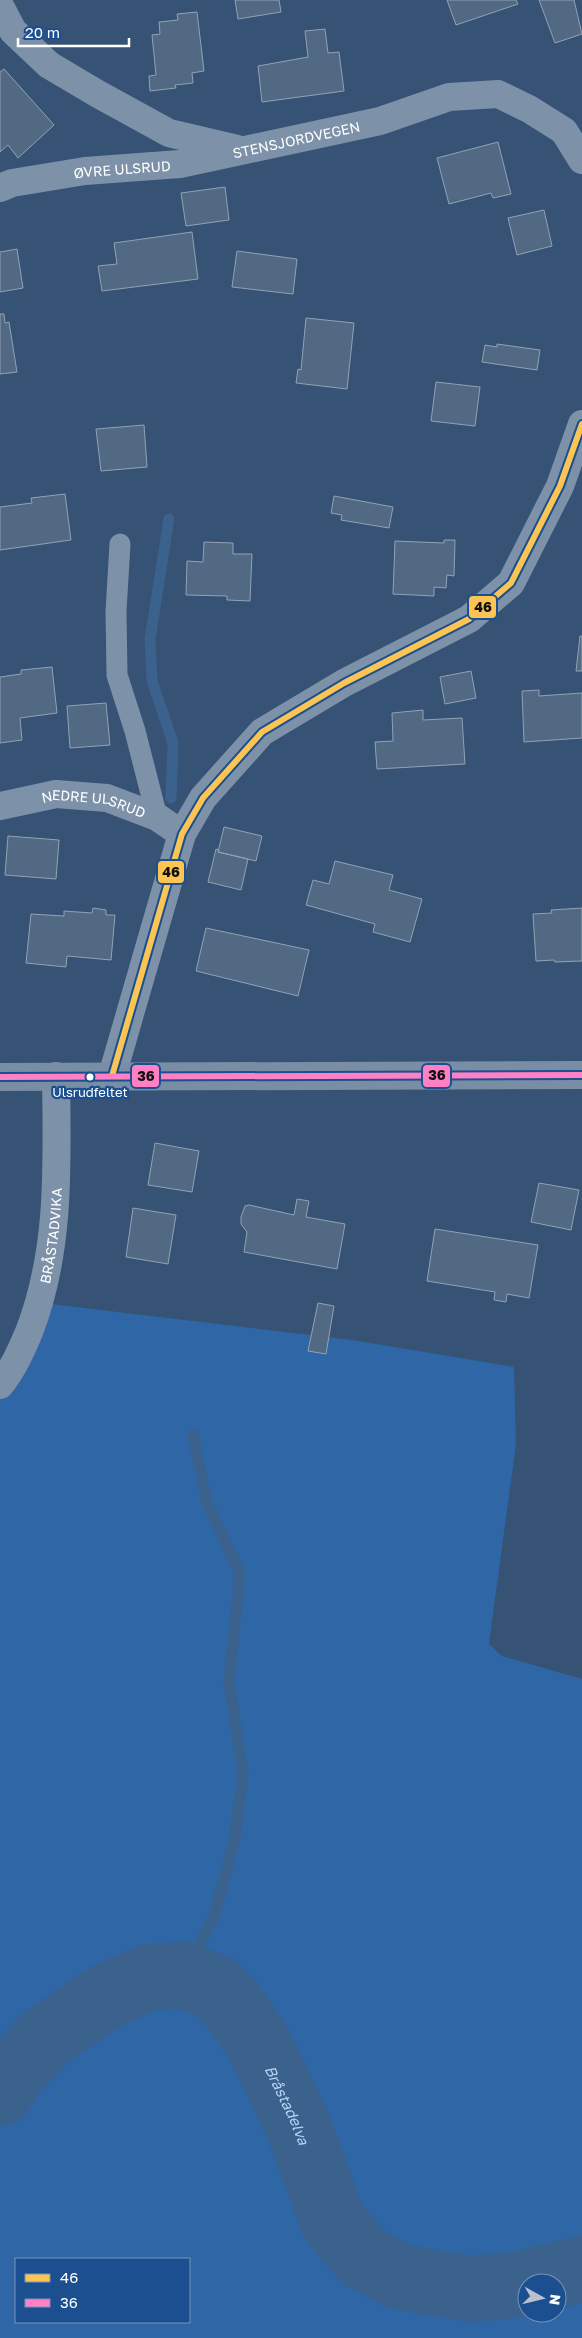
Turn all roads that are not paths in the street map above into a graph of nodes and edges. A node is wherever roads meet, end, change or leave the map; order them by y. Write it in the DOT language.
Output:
graph roads {
  1 [pos="0,6"];
  2 [pos="573,133"];
  3 [pos="244,150"];
  4 [pos="582,160"];
  5 [pos="0,188"];
  6 [pos="582,424"];
  7 [pos="120,544"];
  8 [pos="0,806"];
  9 [pos="157,817"];
  10 [pos="182,834"];
  11 [pos="582,1075"];
  12 [pos="56,1076"];
  13 [pos="112,1076"];
  14 [pos="0,1077"];
  15 [pos="0,1385"];
  1 -- 3 [label="street, STENSJORDVEGEN"];
  2 -- 3 [label="street, STENSJORDVEGEN"];
  2 -- 4 [label="street, STENSJORDVEGEN"];
  3 -- 5 [label="street, ØVRE ULSRUD"];
  6 -- 10 [label="street"];
  7 -- 9 [label="lane"];
  8 -- 9 [label="street, NEDRE ULSRUD"];
  9 -- 10 [label="street, NEDRE ULSRUD"];
  10 -- 13 [label="street"];
  11 -- 13 [label="main road"];
  12 -- 13 [label="main road"];
  12 -- 14 [label="main road"];
  12 -- 15 [label="street, BRÅSTADVIKA"];
}
